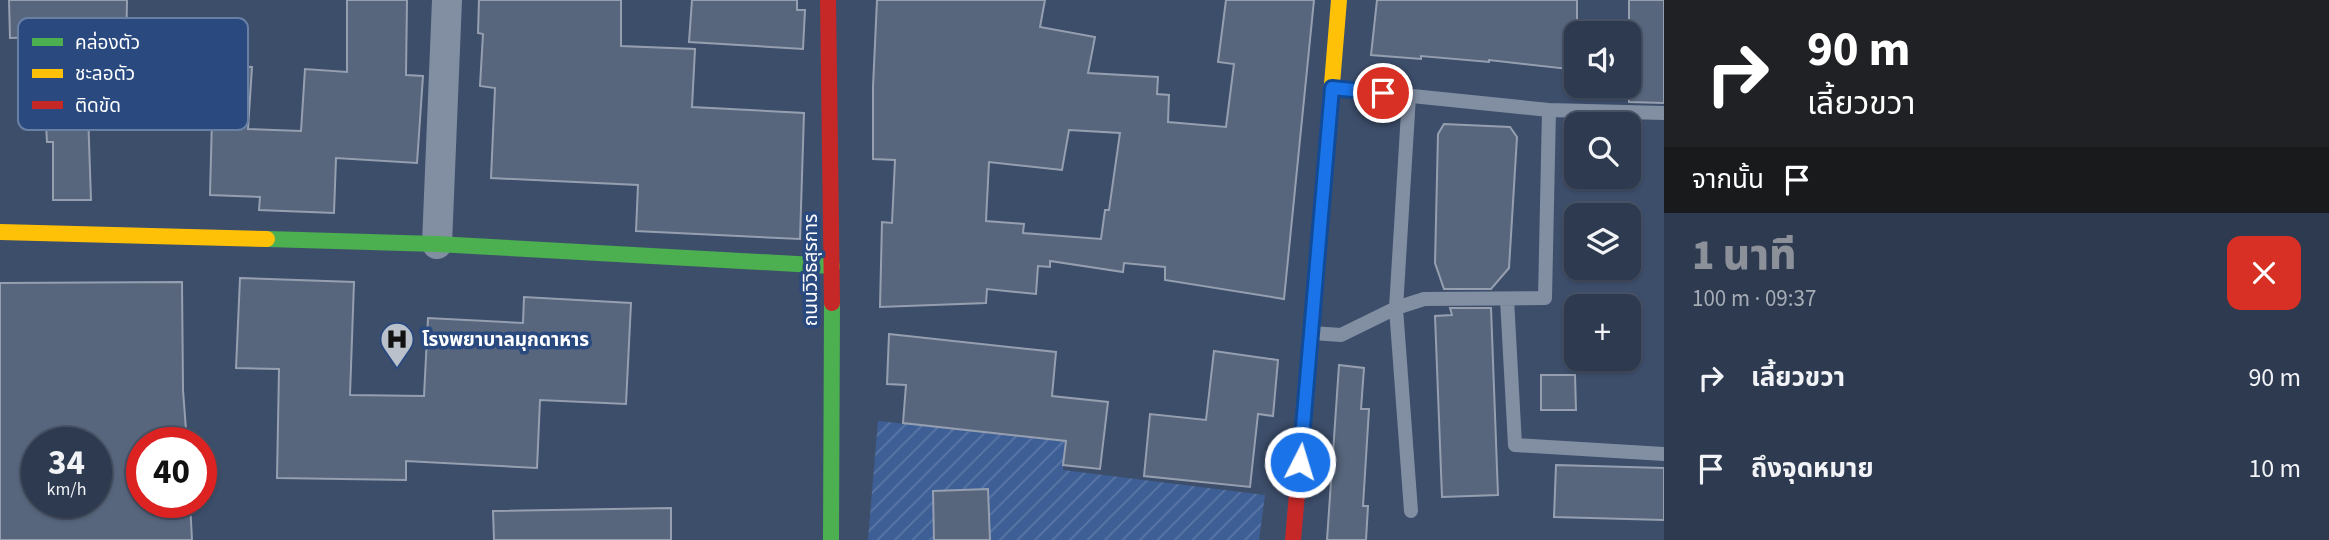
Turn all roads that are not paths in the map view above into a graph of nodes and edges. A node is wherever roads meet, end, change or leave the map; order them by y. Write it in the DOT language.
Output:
graph roads {
  1 [pos="447,0"];
  2 [pos="828,0"];
  3 [pos="1339,0"];
  4 [pos="1332,88"];
  5 [pos="1409,96"];
  6 [pos="1549,110"];
  7 [pos="1664,113"];
  8 [pos="0,232"];
  9 [pos="437,244"];
  10 [pos="832,267"];
  11 [pos="1507,299"];
  12 [pos="1396,308"];
  13 [pos="1311,333"];
  14 [pos="1664,454"];
  15 [pos="1411,511"];
  16 [pos="831,540"];
  17 [pos="1293,540"];
  1 -- 9 [label="street"];
  2 -- 10 [label="street, ถนนวิวิธสุรการ"];
  3 -- 4 [label="street"];
  4 -- 5 [label="lane"];
  4 -- 13 [label="street"];
  5 -- 6 [label="lane"];
  5 -- 12 [label="lane"];
  6 -- 7 [label="lane"];
  6 -- 11 [label="lane"];
  8 -- 9 [label="street"];
  9 -- 10 [label="street"];
  10 -- 16 [label="street, ถนนวิวิธสุรการ"];
  11 -- 12 [label="lane"];
  11 -- 14 [label="lane"];
  12 -- 13 [label="lane"];
  12 -- 15 [label="lane"];
  13 -- 17 [label="street"];
}
